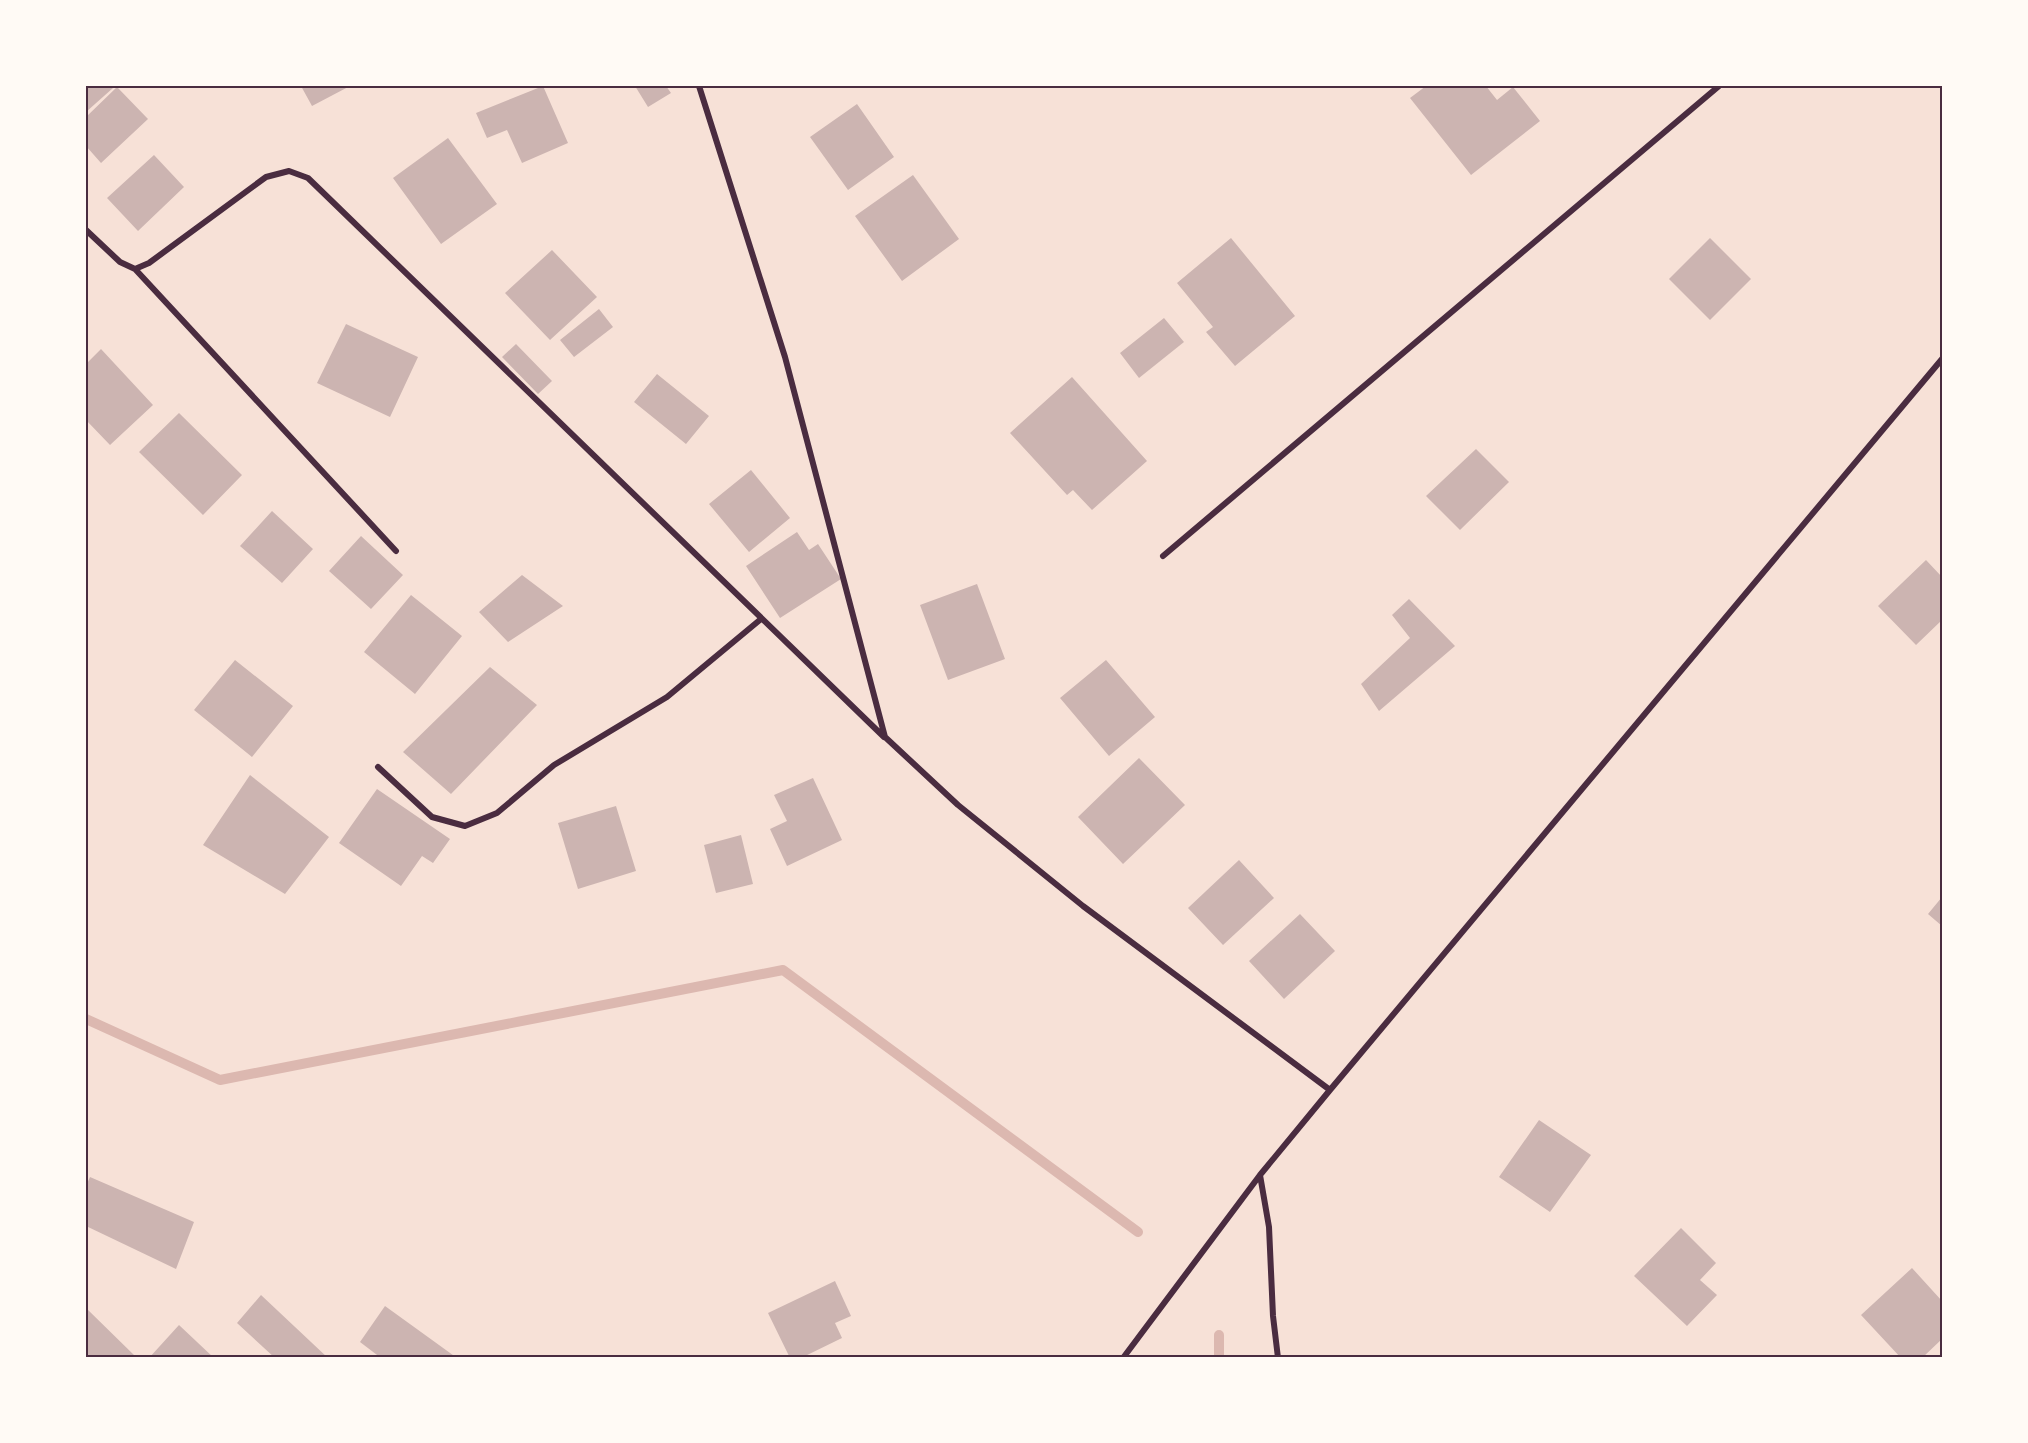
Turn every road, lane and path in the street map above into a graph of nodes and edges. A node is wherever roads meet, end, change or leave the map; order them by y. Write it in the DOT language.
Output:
graph roads {
  1 [pos="699,86"];
  2 [pos="1719,86"];
  3 [pos="86,230"];
  4 [pos="135,269"];
  5 [pos="1942,359"];
  6 [pos="396,551"];
  7 [pos="1163,556"];
  8 [pos="761,619"];
  9 [pos="885,737"];
  10 [pos="378,768"];
  11 [pos="1330,1090"];
  12 [pos="1260,1175"];
  13 [pos="1123,1358"];
  14 [pos="1278,1358"];
  1 -- 9 [label="street"];
  2 -- 7 [label="street"];
  3 -- 4 [label="street"];
  4 -- 6 [label="street"];
  4 -- 8 [label="street"];
  5 -- 11 [label="street"];
  8 -- 9 [label="street"];
  8 -- 10 [label="street"];
  9 -- 11 [label="street"];
  11 -- 12 [label="street"];
  12 -- 13 [label="street"];
  12 -- 14 [label="street"];
}
